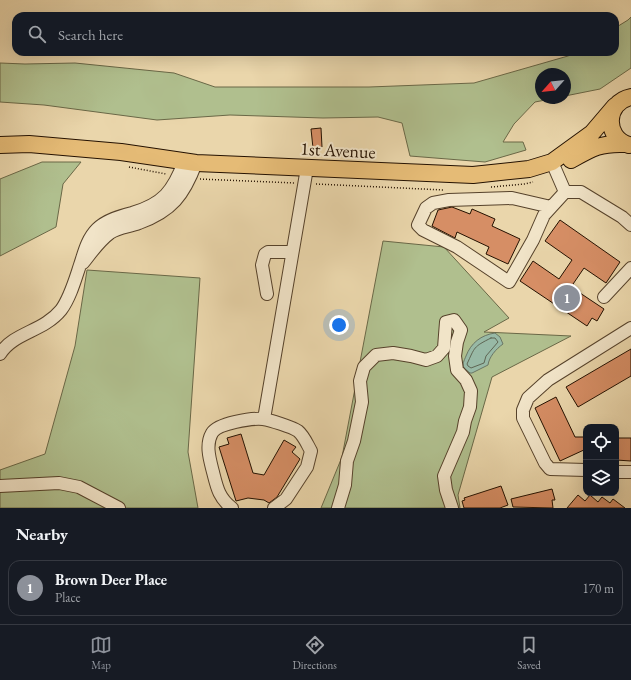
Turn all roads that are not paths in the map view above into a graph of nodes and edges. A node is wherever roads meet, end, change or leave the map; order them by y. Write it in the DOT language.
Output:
graph roads {
  1 [pos="631,97"];
  2 [pos="615,106"];
  3 [pos="0,134"];
  4 [pos="628,144"];
  5 [pos="0,145"];
  6 [pos="121,152"];
  7 [pos="552,162"];
  8 [pos="190,163"];
  9 [pos="307,168"];
  10 [pos="565,192"];
  11 [pos="551,207"];
  12 [pos="631,226"];
  13 [pos="292,252"];
  14 [pos="631,268"];
  15 [pos="267,294"];
  16 [pos="604,297"];
  17 [pos="631,328"];
  18 [pos="0,354"];
  19 [pos="264,419"];
  20 [pos="583,470"];
  21 [pos="619,472"];
  22 [pos="631,472"];
  23 [pos="0,486"];
  24 [pos="119,508"];
  25 [pos="232,508"];
  26 [pos="274,508"];
  27 [pos="338,508"];
  28 [pos="452,508"];
  1 -- 2 [label="main road"];
  2 -- 4 [label="main road"];
  2 -- 7 [label="main road, 1st Avenue"];
  3 -- 6 [label="main road, 1st Avenue"];
  4 -- 7 [label="main road, 1st Avenue"];
  5 -- 6 [label="main road, 1st Avenue"];
  6 -- 8 [label="main road, 1st Avenue"];
  7 -- 9 [label="main road, 1st Avenue"];
  7 -- 10 [label="street"];
  8 -- 9 [label="main road, 1st Avenue"];
  8 -- 18 [label="street"];
  9 -- 13 [label="street"];
  10 -- 11 [label="street"];
  10 -- 12 [label="street"];
  11 -- 11 [label="street"];
  13 -- 15 [label="street"];
  13 -- 19 [label="street"];
  14 -- 16 [label="street"];
  17 -- 20 [label="street"];
  19 -- 25 [label="street"];
  19 -- 26 [label="street"];
  21 -- 22 [label="street"];
  23 -- 24 [label="street"];
  27 -- 28 [label="street"];
}
